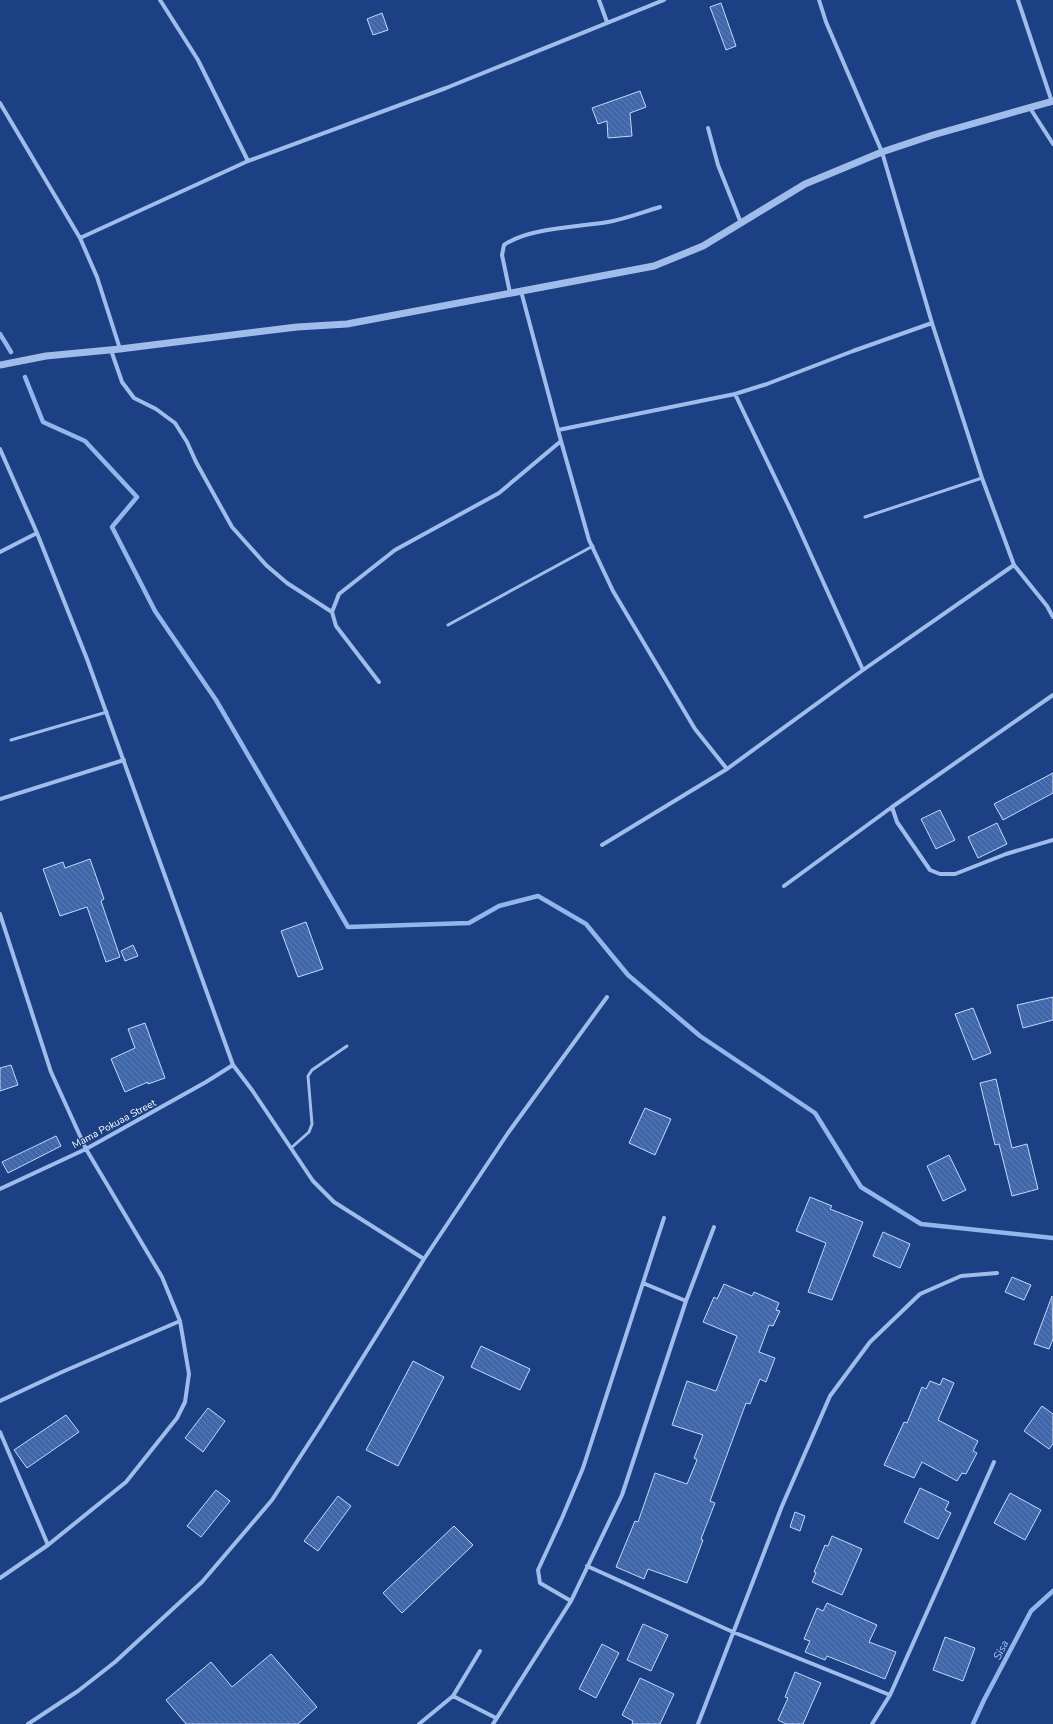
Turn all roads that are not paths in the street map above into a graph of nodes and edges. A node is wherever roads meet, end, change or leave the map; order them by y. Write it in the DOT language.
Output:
graph roads {
  1 [pos="160,0"];
  2 [pos="599,0"];
  3 [pos="664,0"];
  4 [pos="819,0"];
  5 [pos="1018,0"];
  6 [pos="607,22"];
  7 [pos="1052,101"];
  8 [pos="0,103"];
  9 [pos="1030,108"];
  10 [pos="708,128"];
  11 [pos="1053,144"];
  12 [pos="882,152"];
  13 [pos="248,161"];
  14 [pos="660,207"];
  15 [pos="741,223"];
  16 [pos="80,238"];
  17 [pos="521,291"];
  18 [pos="510,293"];
  19 [pos="932,323"];
  20 [pos="120,349"];
  21 [pos="111,350"];
  22 [pos="0,365"];
  23 [pos="734,394"];
  24 [pos="558,430"];
  25 [pos="561,441"];
  26 [pos="0,449"];
  27 [pos="982,478"];
  28 [pos="865,517"];
  29 [pos="37,533"];
  30 [pos="593,546"];
  31 [pos="0,552"];
  32 [pos="1014,565"];
  33 [pos="332,612"];
  34 [pos="1053,617"];
  35 [pos="448,624"];
  36 [pos="863,670"];
  37 [pos="379,682"];
  38 [pos="1053,695"];
  39 [pos="107,712"];
  40 [pos="11,740"];
  41 [pos="124,760"];
  42 [pos="727,770"];
  43 [pos="0,799"];
  44 [pos="892,808"];
  45 [pos="1053,840"];
  46 [pos="602,845"];
  47 [pos="784,886"];
  48 [pos="0,914"];
  49 [pos="608,997"];
  50 [pos="348,1046"];
  51 [pos="233,1065"];
  52 [pos="291,1148"];
  53 [pos="86,1149"];
  54 [pos="0,1189"];
  55 [pos="664,1218"];
  56 [pos="714,1227"];
  57 [pos="424,1259"];
  58 [pos="997,1273"];
  59 [pos="643,1283"];
  60 [pos="686,1301"];
  61 [pos="180,1321"];
  62 [pos="0,1401"];
  63 [pos="0,1432"];
  64 [pos="994,1462"];
  65 [pos="48,1545"];
  66 [pos="587,1566"];
  67 [pos="0,1578"];
  68 [pos="571,1601"];
  69 [pos="733,1632"];
  70 [pos="480,1651"];
  71 [pos="890,1695"];
  72 [pos="452,1696"];
  73 [pos="496,1718"];
  74 [pos="28,1724"];
  75 [pos="419,1724"];
  76 [pos="493,1724"];
  77 [pos="698,1724"];
  78 [pos="872,1724"];
  1 -- 13 [label="street"];
  2 -- 6 [label="street"];
  3 -- 6 [label="street"];
  4 -- 12 [label="street"];
  5 -- 7 [label="street"];
  6 -- 13 [label="street"];
  7 -- 9 [label="street"];
  8 -- 16 [label="street"];
  9 -- 11 [label="street"];
  9 -- 12 [label="street"];
  10 -- 15 [label="street"];
  12 -- 15 [label="street"];
  12 -- 19 [label="street"];
  13 -- 16 [label="street"];
  14 -- 18 [label="street"];
  15 -- 17 [label="street"];
  16 -- 20 [label="street"];
  17 -- 18 [label="street"];
  17 -- 24 [label="street"];
  18 -- 20 [label="street"];
  19 -- 23 [label="street"];
  19 -- 27 [label="street"];
  20 -- 21 [label="street"];
  21 -- 22 [label="street"];
  21 -- 33 [label="street"];
  23 -- 24 [label="street"];
  23 -- 36 [label="street"];
  24 -- 25 [label="street"];
  25 -- 30 [label="street"];
  25 -- 33 [label="street"];
  26 -- 29 [label="street"];
  27 -- 28 [label="lane"];
  27 -- 32 [label="street"];
  29 -- 31 [label="street"];
  29 -- 39 [label="street"];
  30 -- 35 [label="lane"];
  30 -- 42 [label="street"];
  32 -- 34 [label="street"];
  32 -- 36 [label="street"];
  33 -- 37 [label="street"];
  36 -- 42 [label="street"];
  38 -- 44 [label="street"];
  39 -- 40 [label="lane"];
  39 -- 41 [label="street"];
  41 -- 43 [label="street"];
  41 -- 51 [label="street"];
  42 -- 46 [label="street"];
  44 -- 45 [label="street"];
  44 -- 47 [label="street"];
  48 -- 53 [label="street"];
  49 -- 57 [label="street"];
  50 -- 52 [label="lane"];
  51 -- 52 [label="street"];
  51 -- 53 [label="street, Mama Pokuaa Street"];
  52 -- 57 [label="street"];
  53 -- 54 [label="street, Mama Pokuaa Street"];
  53 -- 61 [label="street"];
  55 -- 59 [label="street"];
  56 -- 60 [label="street"];
  57 -- 74 [label="street"];
  58 -- 69 [label="street"];
  59 -- 60 [label="street"];
  59 -- 68 [label="street"];
  60 -- 66 [label="street"];
  61 -- 62 [label="street"];
  61 -- 65 [label="street"];
  63 -- 65 [label="street"];
  64 -- 71 [label="street"];
  65 -- 67 [label="street"];
  66 -- 68 [label="street"];
  66 -- 69 [label="street"];
  68 -- 73 [label="street"];
  69 -- 71 [label="street"];
  69 -- 77 [label="street"];
  70 -- 72 [label="street"];
  71 -- 78 [label="street"];
  72 -- 73 [label="street"];
  72 -- 75 [label="street"];
  73 -- 76 [label="street"];
}
